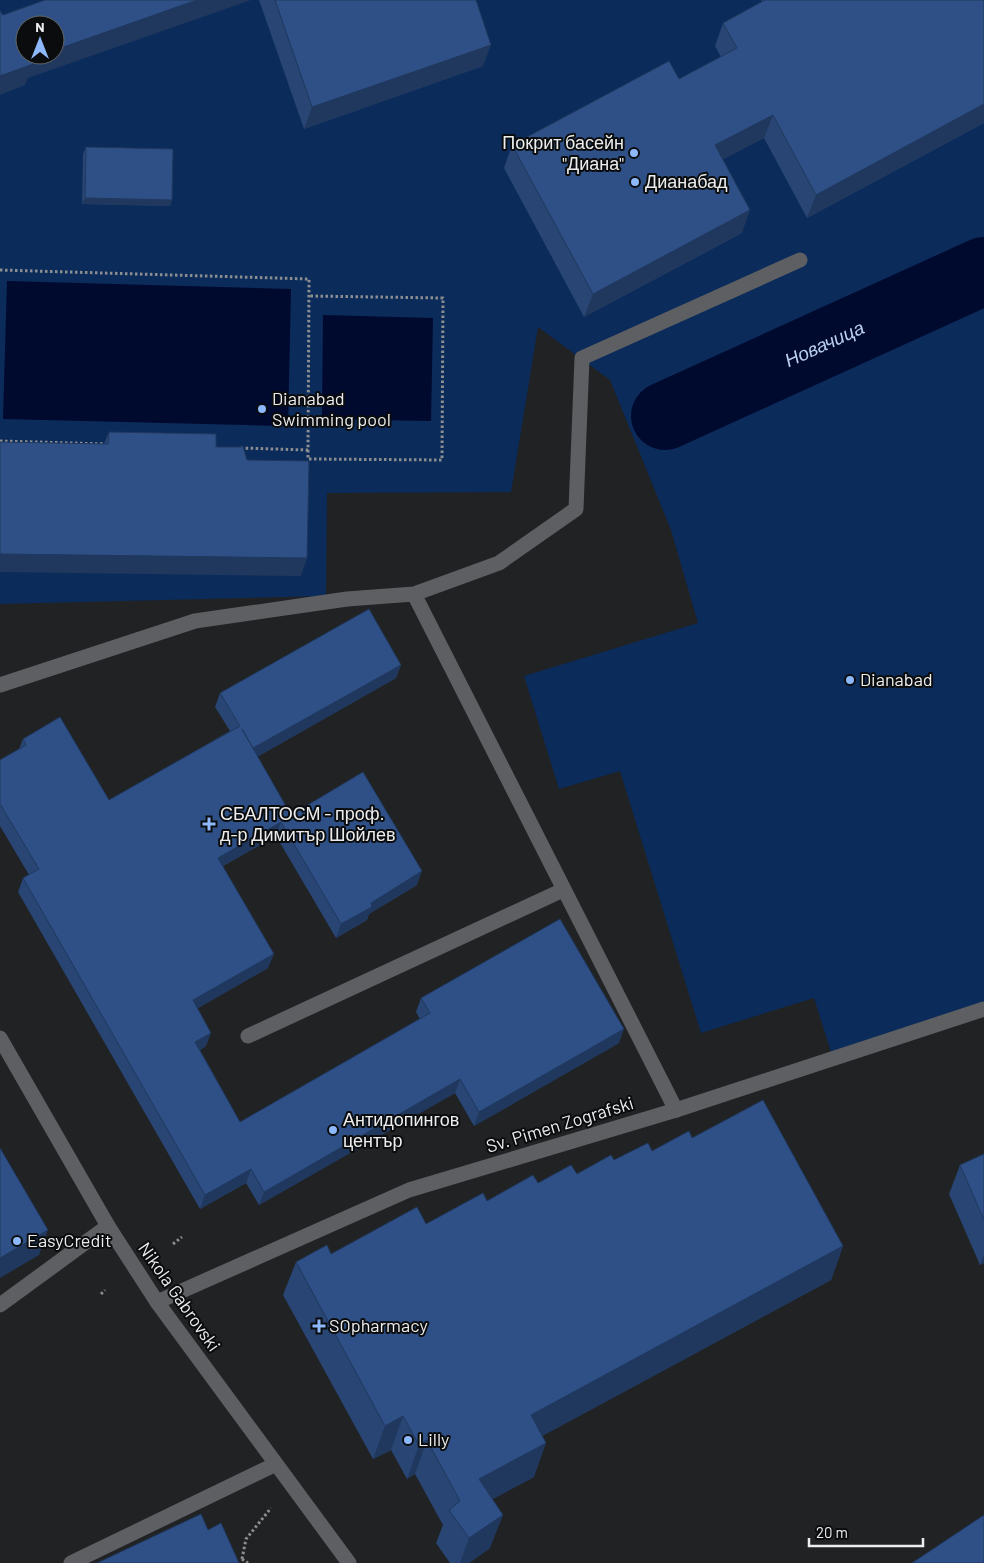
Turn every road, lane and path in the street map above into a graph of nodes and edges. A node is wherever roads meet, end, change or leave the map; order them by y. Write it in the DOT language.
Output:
graph roads {
  1 [pos="800,260"];
  2 [pos="0,270"];
  3 [pos="308,296"];
  4 [pos="0,441"];
  5 [pos="109,444"];
  6 [pos="238,448"];
  7 [pos="308,450"];
  8 [pos="414,594"];
  9 [pos="0,685"];
  10 [pos="563,890"];
  11 [pos="984,1009"];
  12 [pos="248,1036"];
  13 [pos="0,1038"];
  14 [pos="676,1110"];
  15 [pos="108,1226"];
  16 [pos="182,1237"];
  17 [pos="173,1244"];
  18 [pos="105,1290"];
  19 [pos="101,1294"];
  20 [pos="157,1302"];
  21 [pos="0,1305"];
  22 [pos="276,1464"];
  23 [pos="271,1508"];
  24 [pos="242,1559"];
  25 [pos="236,1562"];
  26 [pos="71,1563"];
  27 [pos="248,1563"];
  28 [pos="349,1563"];
  1 -- 8 [label="street"];
  2 -- 3 [label="path"];
  3 -- 7 [label="path"];
  3 -- 7 [label="path"];
  4 -- 5 [label="path"];
  6 -- 7 [label="path"];
  8 -- 9 [label="street"];
  8 -- 10 [label="street"];
  10 -- 12 [label="street"];
  10 -- 14 [label="street"];
  11 -- 14 [label="street, Sv. Pimen Zografski"];
  13 -- 15 [label="street, Nikola Gabrovski"];
  14 -- 20 [label="street, Sv. Pimen Zografski"];
  15 -- 20 [label="street, Nikola Gabrovski"];
  15 -- 21 [label="street"];
  16 -- 17 [label="path"];
  18 -- 19 [label="path"];
  20 -- 22 [label="street, Nikola Gabrovski"];
  22 -- 26 [label="street"];
  22 -- 28 [label="street, Nikola Gabrovski"];
  23 -- 24 [label="path"];
  24 -- 25 [label="path"];
  24 -- 27 [label="path"];
}
